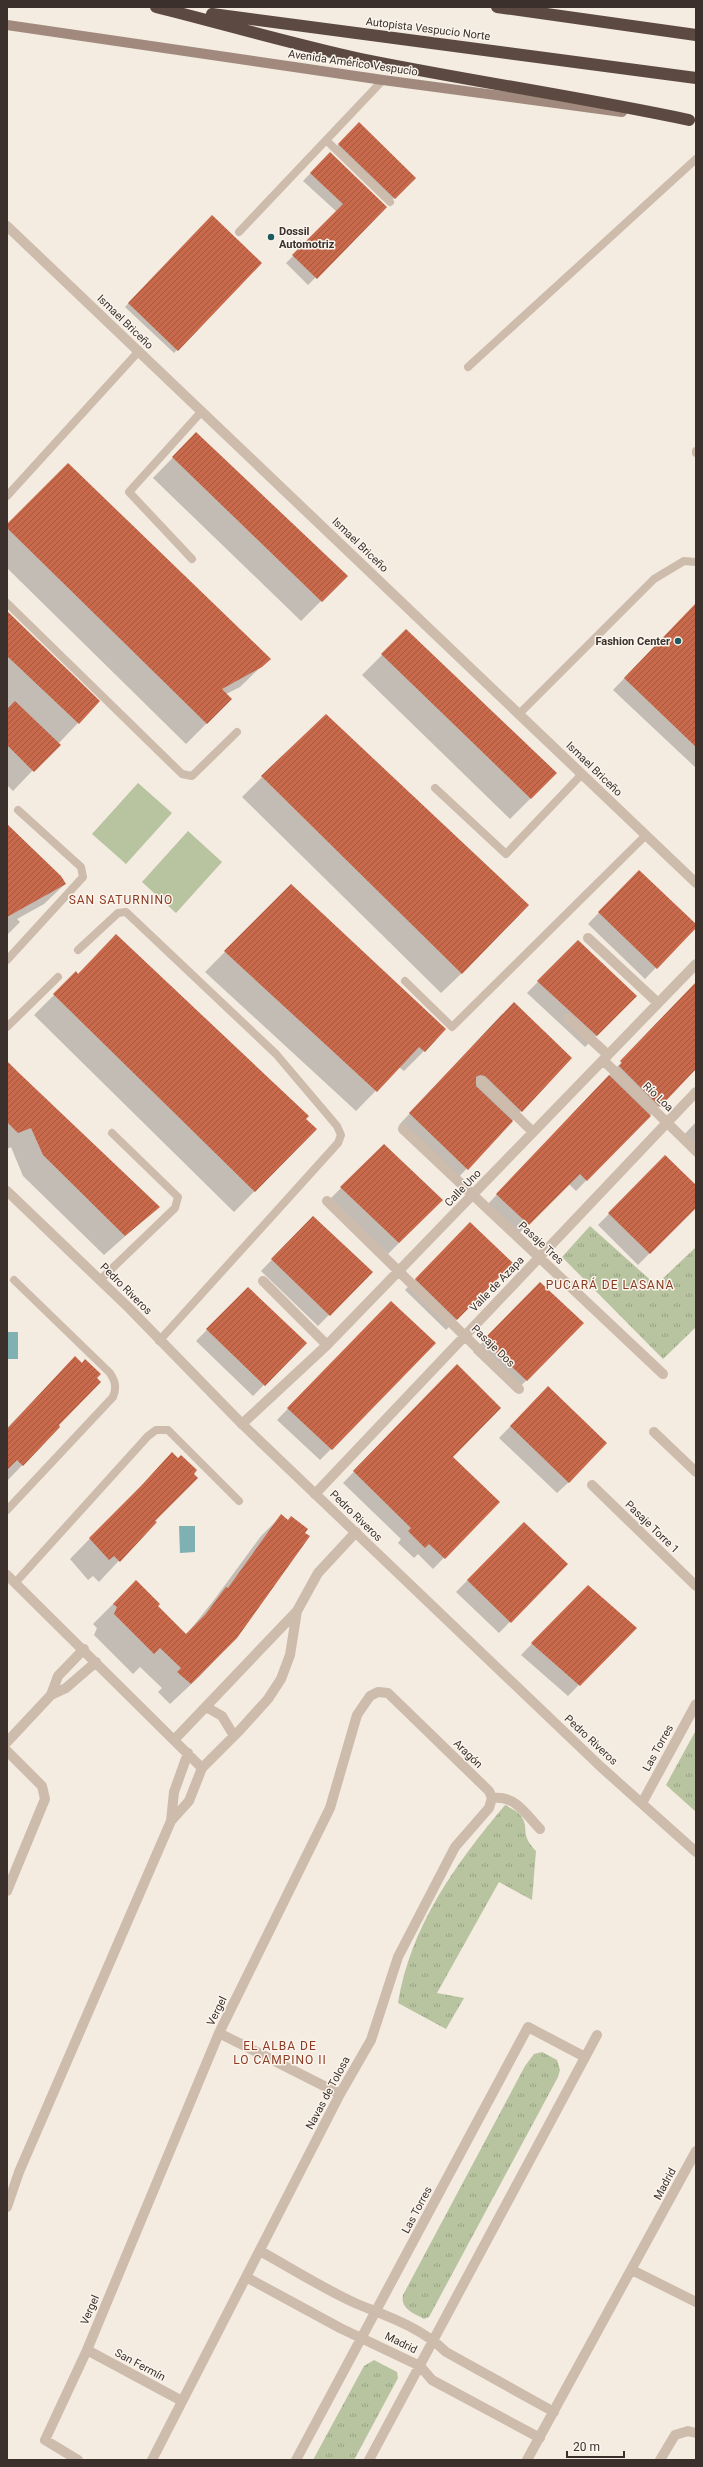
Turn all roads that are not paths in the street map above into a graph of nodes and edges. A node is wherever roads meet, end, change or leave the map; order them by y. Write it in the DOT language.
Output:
graph roads {
  1 [pos="156,7"];
  2 [pos="497,7"];
  3 [pos="7,25"];
  4 [pos="696,35"];
  5 [pos="696,78"];
  6 [pos="383,80"];
  7 [pos="692,120"];
  8 [pos="326,140"];
  9 [pos="696,159"];
  10 [pos="390,202"];
  11 [pos="7,226"];
  12 [pos="239,232"];
  13 [pos="138,351"];
  14 [pos="468,366"];
  15 [pos="202,411"];
  16 [pos="7,496"];
  17 [pos="192,559"];
  18 [pos="696,562"];
  19 [pos="7,603"];
  20 [pos="519,714"];
  21 [pos="237,732"];
  22 [pos="582,774"];
  23 [pos="435,788"];
  24 [pos="18,810"];
  25 [pos="646,835"];
  26 [pos="696,883"];
  27 [pos="588,938"];
  28 [pos="78,950"];
  29 [pos="7,960"];
  30 [pos="696,964"];
  31 [pos="58,977"];
  32 [pos="405,981"];
  33 [pos="658,1003"];
  34 [pos="568,1018"];
  35 [pos="7,1028"];
  36 [pos="605,1057"];
  37 [pos="481,1081"];
  38 [pos="696,1092"];
  39 [pos="668,1123"];
  40 [pos="402,1129"];
  41 [pos="534,1132"];
  42 [pos="112,1133"];
  43 [pos="696,1151"];
  44 [pos="7,1191"];
  45 [pos="472,1195"];
  46 [pos="327,1200"];
  47 [pos="539,1258"];
  48 [pos="398,1271"];
  49 [pos="14,1280"];
  50 [pos="100,1280"];
  51 [pos="263,1281"];
  52 [pos="464,1335"];
  53 [pos="159,1341"];
  54 [pos="327,1345"];
  55 [pos="663,1374"];
  56 [pos="519,1389"];
  57 [pos="242,1424"];
  58 [pos="654,1432"];
  59 [pos="696,1472"];
  60 [pos="592,1485"];
  61 [pos="315,1494"];
  62 [pos="239,1501"];
  63 [pos="7,1510"];
  64 [pos="356,1532"];
  65 [pos="7,1575"];
  66 [pos="15,1583"];
  67 [pos="696,1586"];
  68 [pos="297,1611"];
  69 [pos="84,1649"];
  70 [pos="96,1662"];
  71 [pos="378,1692"];
  72 [pos="51,1695"];
  73 [pos="696,1704"];
  74 [pos="206,1707"];
  75 [pos="234,1736"];
  76 [pos="174,1740"];
  77 [pos="7,1742"];
  78 [pos="7,1751"];
  79 [pos="188,1753"];
  80 [pos="202,1768"];
  81 [pos="492,1798"];
  82 [pos="642,1803"];
  83 [pos="171,1821"];
  84 [pos="540,1829"];
  85 [pos="696,1852"];
  86 [pos="7,1891"];
  87 [pos="219,2033"];
  88 [pos="597,2035"];
  89 [pos="585,2057"];
  90 [pos="340,2094"];
  91 [pos="696,2151"];
  92 [pos="7,2208"];
  93 [pos="260,2250"];
  94 [pos="632,2270"];
  95 [pos="246,2276"];
  96 [pos="696,2302"];
  97 [pos="377,2310"];
  98 [pos="363,2337"];
  99 [pos="434,2340"];
  100 [pos="87,2350"];
  101 [pos="420,2366"];
  102 [pos="182,2401"];
  103 [pos="554,2412"];
  104 [pos="696,2433"];
  105 [pos="540,2438"];
  106 [pos="78,2460"];
  107 [pos="152,2460"];
  108 [pos="296,2460"];
  109 [pos="369,2460"];
  110 [pos="527,2460"];
  111 [pos="660,2460"];
  1 -- 5 [label="highway, Autopista Vespucio Norte"];
  1 -- 7 [label="highway"];
  2 -- 4 [label="highway"];
  3 -- 6 [label="main road, Avenida Américo Vespucio"];
  6 -- 7 [label="main road, Avenida Américo Vespucio"];
  6 -- 8 [label="lane"];
  8 -- 10 [label="lane"];
  8 -- 12 [label="lane"];
  9 -- 14 [label="lane"];
  11 -- 13 [label="street, Ismael Briceño"];
  13 -- 15 [label="street, Ismael Briceño"];
  13 -- 16 [label="lane"];
  15 -- 17 [label="lane"];
  15 -- 20 [label="street, Ismael Briceño"];
  18 -- 20 [label="lane"];
  19 -- 21 [label="lane"];
  20 -- 22 [label="street, Ismael Briceño"];
  22 -- 23 [label="lane"];
  22 -- 25 [label="street, Ismael Briceño"];
  24 -- 29 [label="lane"];
  25 -- 26 [label="street, Ismael Briceño"];
  25 -- 32 [label="lane"];
  27 -- 33 [label="street"];
  28 -- 53 [label="lane"];
  30 -- 33 [label="street, Calle Uno"];
  31 -- 35 [label="lane"];
  33 -- 36 [label="street, Calle Uno"];
  34 -- 36 [label="street, Río Loa"];
  36 -- 39 [label="street, Río Loa"];
  36 -- 41 [label="street, Calle Uno"];
  37 -- 41 [label="street"];
  38 -- 39 [label="street, Valle de Azapa"];
  39 -- 43 [label="street, Río Loa"];
  39 -- 47 [label="street, Valle de Azapa"];
  40 -- 45 [label="street, Pasaje Tres"];
  41 -- 45 [label="street, Calle Uno"];
  42 -- 50 [label="lane"];
  44 -- 50 [label="street, Pedro Riveros"];
  45 -- 47 [label="street, Pasaje Tres"];
  45 -- 48 [label="street, Calle Uno"];
  46 -- 48 [label="street, Pasaje Dos"];
  47 -- 52 [label="street, Valle de Azapa"];
  47 -- 55 [label="street, Pasaje Tres"];
  48 -- 52 [label="street, Pasaje Dos"];
  48 -- 54 [label="street, Calle Uno"];
  49 -- 63 [label="lane"];
  50 -- 53 [label="street, Pedro Riveros"];
  51 -- 54 [label="street"];
  52 -- 56 [label="street, Pasaje Dos"];
  52 -- 61 [label="street, Valle de Azapa"];
  53 -- 57 [label="street, Pedro Riveros"];
  54 -- 57 [label="street, Calle Uno"];
  57 -- 61 [label="street, Pedro Riveros"];
  58 -- 59 [label="street"];
  60 -- 67 [label="street, Pasaje Torre 1"];
  61 -- 64 [label="street, Pedro Riveros"];
  62 -- 66 [label="lane"];
  64 -- 68 [label="street"];
  64 -- 82 [label="street, Pedro Riveros"];
  65 -- 66 [label="street"];
  66 -- 69 [label="street"];
  68 -- 74 [label="street"];
  68 -- 75 [label="street"];
  69 -- 70 [label="street"];
  69 -- 72 [label="street"];
  70 -- 72 [label="street"];
  70 -- 76 [label="street"];
  71 -- 81 [label="street, Aragón"];
  71 -- 87 [label="street, Vergel"];
  72 -- 77 [label="street"];
  73 -- 82 [label="street, Las Torres"];
  74 -- 75 [label="street"];
  74 -- 76 [label="street"];
  75 -- 80 [label="street"];
  76 -- 79 [label="street"];
  78 -- 86 [label="street"];
  79 -- 80 [label="street"];
  79 -- 83 [label="street"];
  80 -- 83 [label="street"];
  81 -- 84 [label="street"];
  81 -- 90 [label="street, Navas de Tolosa"];
  82 -- 85 [label="street, Pedro Riveros"];
  83 -- 92 [label="street"];
  87 -- 90 [label="street"];
  87 -- 100 [label="street, Vergel"];
  88 -- 89 [label="street"];
  89 -- 97 [label="street, Las Torres"];
  89 -- 99 [label="street"];
  90 -- 93 [label="street, Navas de Tolosa"];
  91 -- 94 [label="street, Madrid"];
  93 -- 95 [label="street, Navas de Tolosa"];
  93 -- 97 [label="street, Madrid"];
  94 -- 96 [label="street"];
  94 -- 103 [label="street, Madrid"];
  95 -- 98 [label="street, Madrid"];
  95 -- 102 [label="street, Navas de Tolosa"];
  97 -- 98 [label="street, Las Torres"];
  97 -- 99 [label="street, Madrid"];
  98 -- 101 [label="street, Madrid"];
  98 -- 108 [label="street, Las Torres"];
  99 -- 101 [label="street"];
  99 -- 103 [label="street, Madrid"];
  100 -- 102 [label="street, San Fermín"];
  100 -- 106 [label="street, Vergel"];
  101 -- 105 [label="street, Madrid"];
  101 -- 109 [label="street"];
  102 -- 107 [label="street, Navas de Tolosa"];
  103 -- 105 [label="street, Madrid"];
  104 -- 111 [label="street"];
  105 -- 110 [label="street, Madrid"];
}
